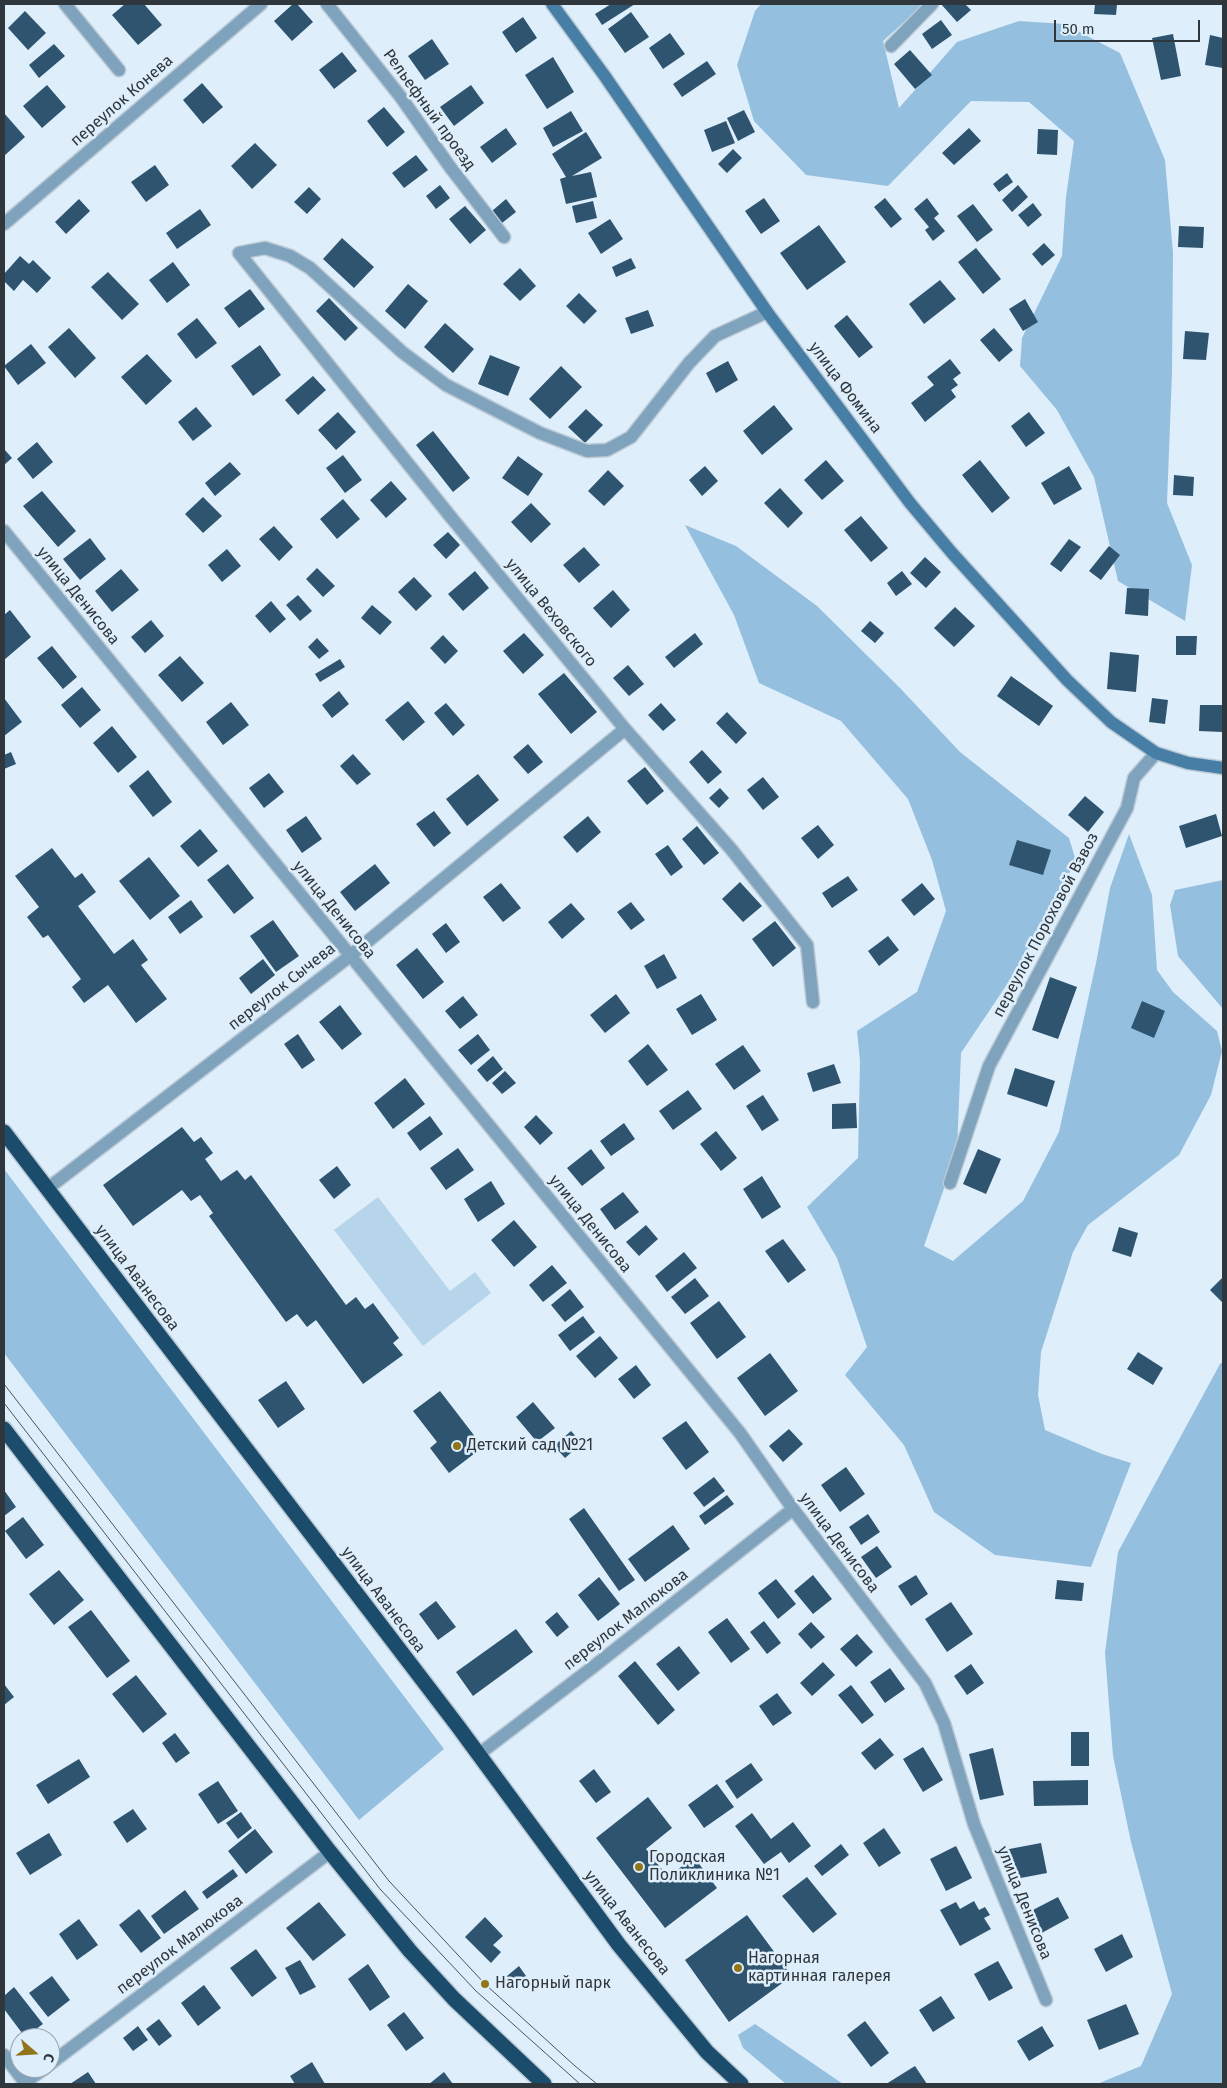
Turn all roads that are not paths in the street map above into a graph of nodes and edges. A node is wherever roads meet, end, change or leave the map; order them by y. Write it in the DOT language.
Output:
graph roads {
  1 [pos="65,4"];
  2 [pos="260,4"];
  3 [pos="327,4"];
  4 [pos="552,4"];
  5 [pos="932,4"];
  6 [pos="891,46"];
  7 [pos="119,70"];
  8 [pos="4,224"];
  9 [pos="504,236"];
  10 [pos="767,312"];
  11 [pos="4,531"];
  12 [pos="625,729"];
  13 [pos="1156,753"];
  14 [pos="1223,768"];
  15 [pos="350,956"];
  16 [pos="813,1002"];
  17 [pos="4,1132"];
  18 [pos="950,1183"];
  19 [pos="48,1189"];
  20 [pos="4,1430"];
  21 [pos="793,1509"];
  22 [pos="478,1754"];
  23 [pos="330,1852"];
  24 [pos="1046,2000"];
  25 [pos="4,2055"];
  26 [pos="60,2056"];
  27 [pos="25,2084"];
  28 [pos="544,2084"];
  29 [pos="740,2084"];
  1 -- 7 [label="street"];
  2 -- 8 [label="street, переулок Конева"];
  3 -- 9 [label="street, Рельефный проезд"];
  4 -- 10 [label="street, улица Фомина"];
  5 -- 6 [label="street"];
  10 -- 12 [label="street, улица Веховского"];
  10 -- 13 [label="street, улица Фомина"];
  11 -- 15 [label="street, улица Денисова"];
  12 -- 15 [label="street, переулок Сычева"];
  12 -- 16 [label="street, улица Веховского"];
  13 -- 14 [label="street"];
  13 -- 18 [label="street, переулок Пороховой Взвоз"];
  15 -- 19 [label="street, переулок Сычева"];
  15 -- 21 [label="street, улица Денисова"];
  17 -- 19 [label="highway, улица Аванесова"];
  19 -- 22 [label="highway, улица Аванесова"];
  20 -- 23 [label="highway"];
  21 -- 22 [label="street, переулок Малюкова"];
  21 -- 24 [label="street, улица Денисова"];
  22 -- 29 [label="highway, улица Аванесова"];
  23 -- 26 [label="street, переулок Малюкова"];
  23 -- 28 [label="highway"];
  25 -- 27 [label="street"];
}
